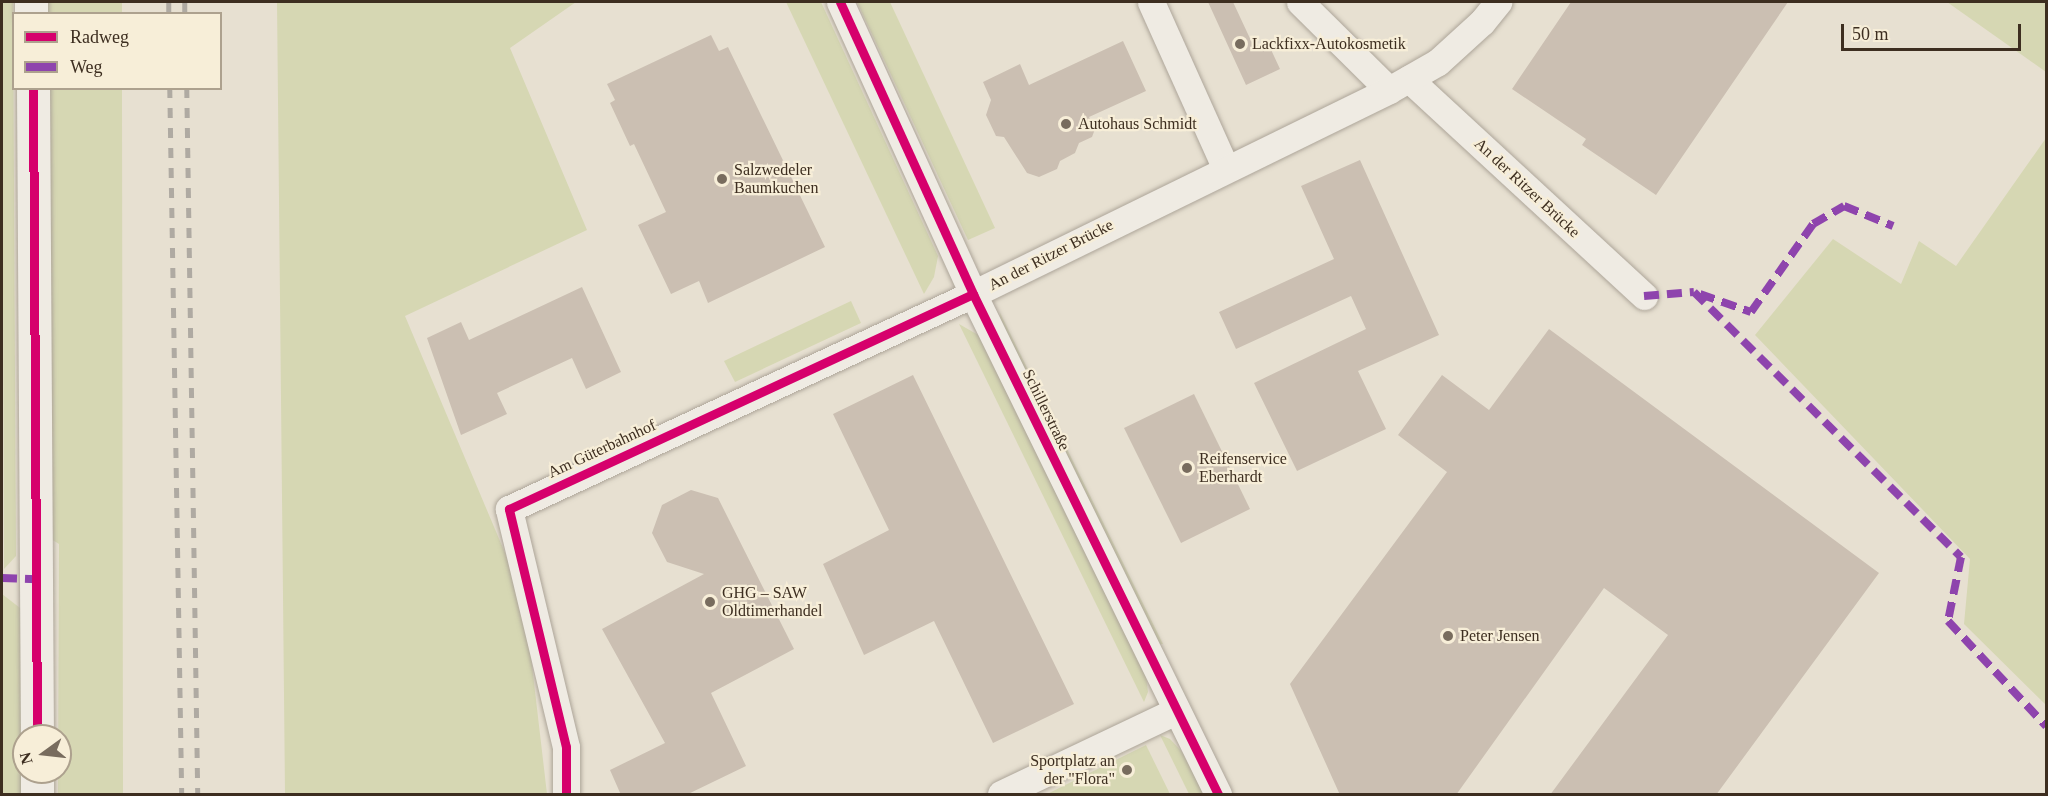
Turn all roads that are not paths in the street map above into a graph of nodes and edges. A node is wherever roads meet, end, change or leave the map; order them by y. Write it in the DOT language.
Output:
graph roads {
  1 [pos="840,2"];
  2 [pos="1151,2"];
  3 [pos="1300,2"];
  4 [pos="1498,2"];
  5 [pos="1399,85"];
  6 [pos="33,90"];
  7 [pos="1226,169"];
  8 [pos="973,294"];
  9 [pos="1644,296"];
  10 [pos="1176,711"];
  11 [pos="37,724"];
  12 [pos="567,795"];
  13 [pos="1001,795"];
  14 [pos="1218,795"];
  1 -- 8 [label="street, Schillerstraße"];
  2 -- 7 [label="street"];
  3 -- 5 [label="street, An der Ritzer Brücke"];
  4 -- 5 [label="street, An der Ritzer Brücke"];
  5 -- 7 [label="street, An der Ritzer Brücke"];
  5 -- 9 [label="street, An der Ritzer Brücke"];
  6 -- 11 [label="street"];
  7 -- 8 [label="street, An der Ritzer Brücke"];
  8 -- 10 [label="street, Schillerstraße"];
  8 -- 12 [label="street, Am Güterbahnhof"];
  10 -- 13 [label="street"];
  10 -- 14 [label="street, Schillerstraße"];
}
